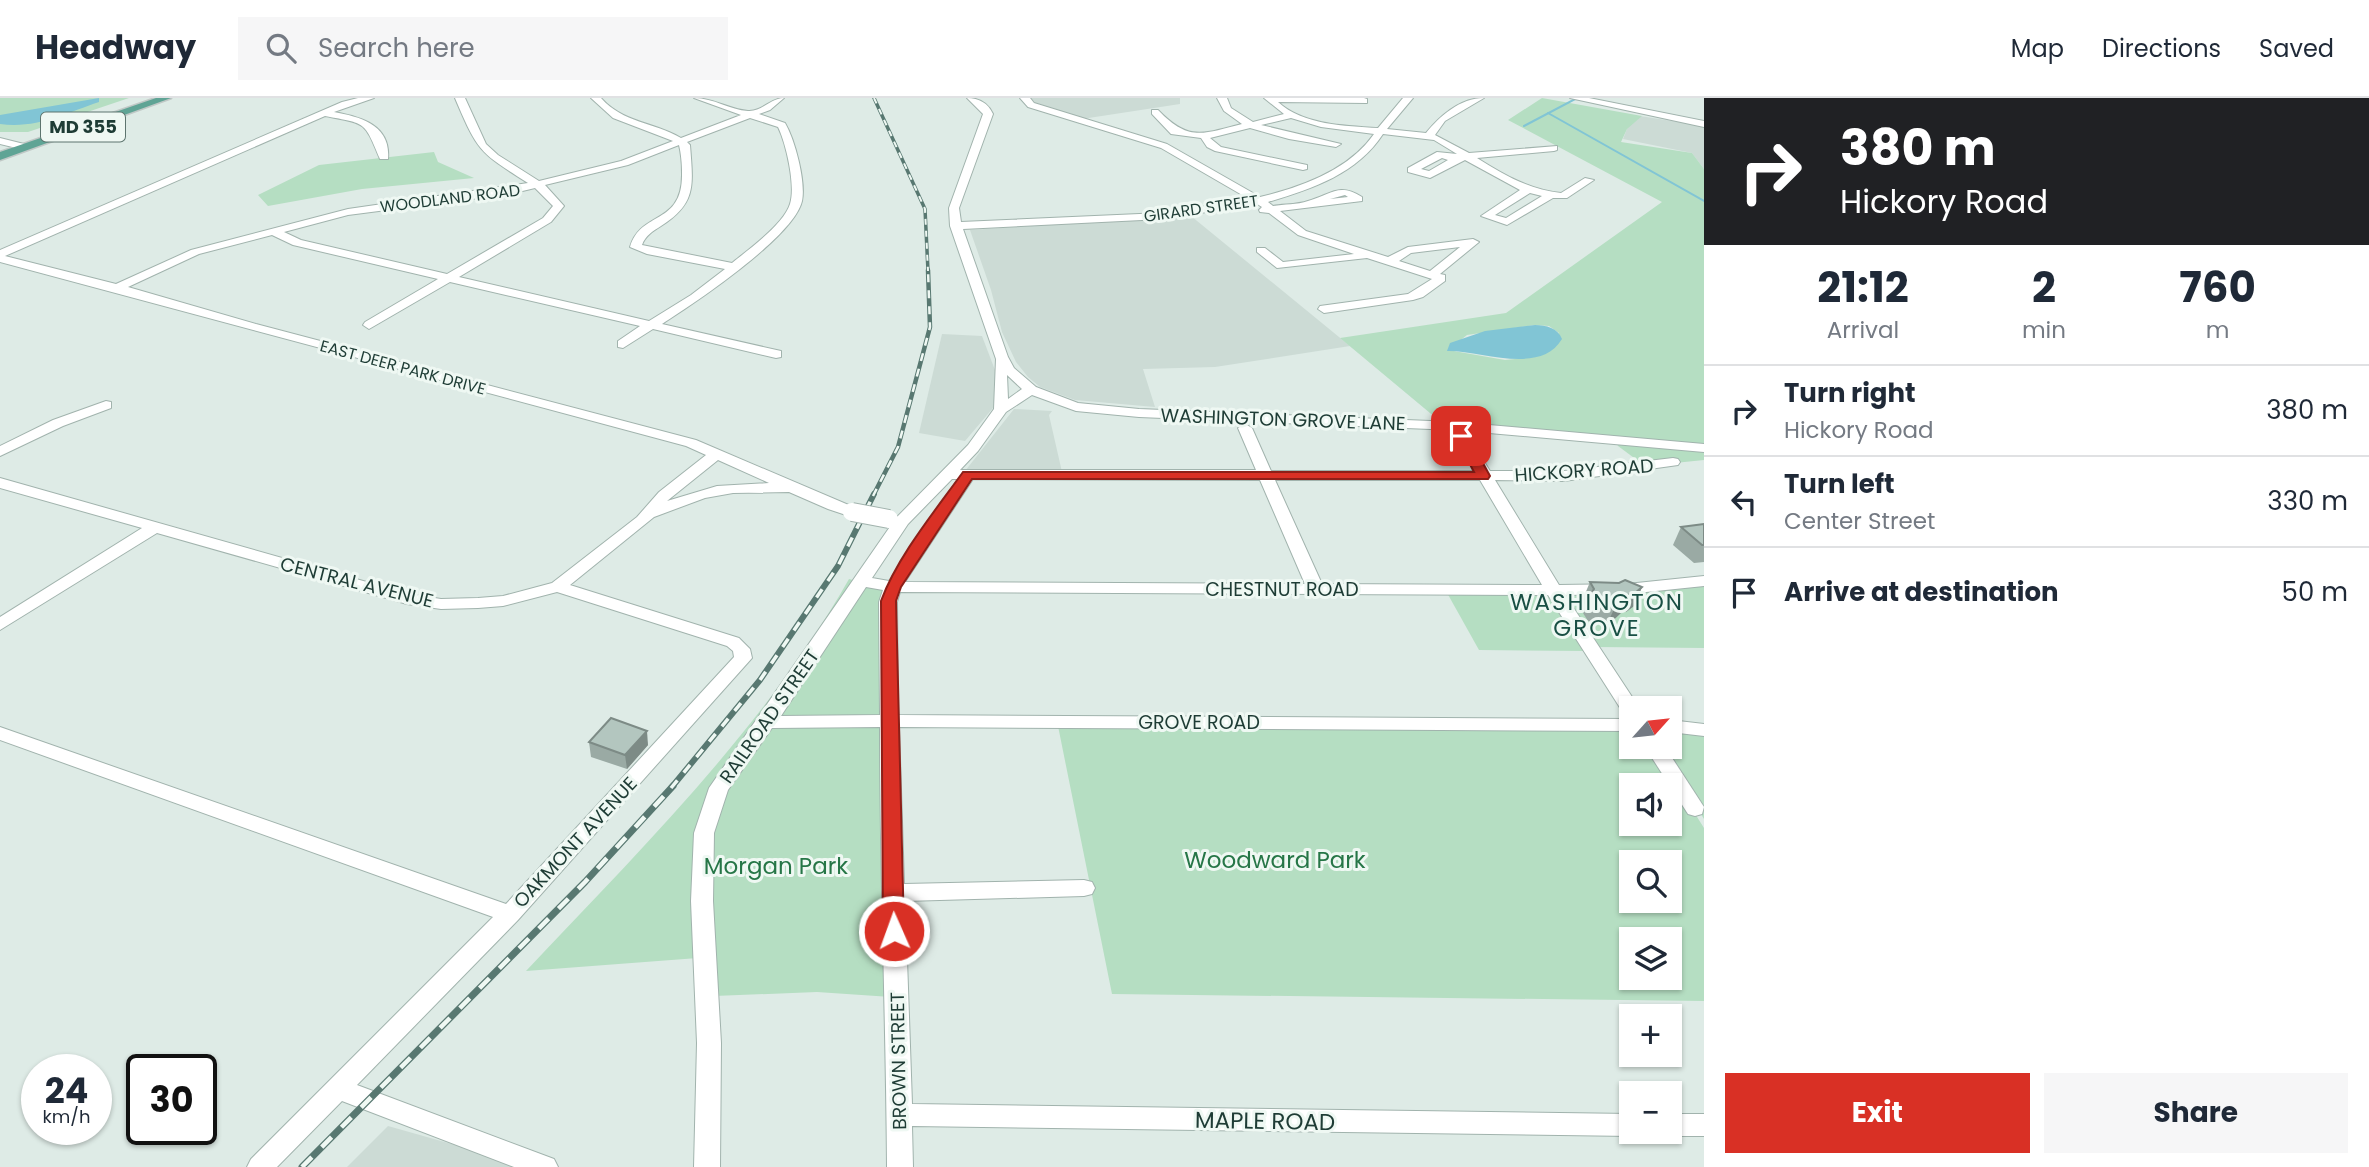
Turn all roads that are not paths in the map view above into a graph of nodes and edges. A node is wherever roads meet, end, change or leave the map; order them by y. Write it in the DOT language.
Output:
graph roads {
  1 [pos="150,98"];
  2 [pos="166,98"];
  3 [pos="369,98"];
  4 [pos="460,98"];
  5 [pos="596,98"];
  6 [pos="699,98"];
  7 [pos="779,98"];
  8 [pos="972,98"];
  9 [pos="1025,98"];
  10 [pos="1222,98"];
  11 [pos="1269,98"];
  12 [pos="1408,98"];
  13 [pos="1479,98"];
  14 [pos="1574,99"];
  15 [pos="1364,102"];
  16 [pos="324,113"];
  17 [pos="1155,113"];
  18 [pos="754,114"];
  19 [pos="1293,115"];
  20 [pos="1375,115"];
  21 [pos="1704,124"];
  22 [pos="1252,125"];
  23 [pos="1366,130"];
  24 [pos="1378,132"];
  25 [pos="1204,136"];
  26 [pos="1429,136"];
  27 [pos="0,141"];
  28 [pos="683,142"];
  29 [pos="1336,144"];
  30 [pos="20,146"];
  31 [pos="1554,148"];
  32 [pos="0,149"];
  33 [pos="0,156"];
  34 [pos="384,157"];
  35 [pos="1467,157"];
  36 [pos="1451,158"];
  37 [pos="1303,167"];
  38 [pos="536,186"];
  39 [pos="1526,188"];
  40 [pos="1551,195"];
  41 [pos="1259,201"];
  42 [pos="1309,205"];
  43 [pos="1216,219"];
  44 [pos="956,223"];
  45 [pos="272,231"];
  46 [pos="1261,250"];
  47 [pos="0,256"];
  48 [pos="1372,256"];
  49 [pos="1391,261"];
  50 [pos="732,267"];
  51 [pos="1436,275"];
  52 [pos="450,278"];
  53 [pos="117,288"];
  54 [pos="1324,309"];
  55 [pos="369,325"];
  56 [pos="650,325"];
  57 [pos="623,344"];
  58 [pos="776,354"];
  59 [pos="1003,359"];
  60 [pos="1029,389"];
  61 [pos="106,405"];
  62 [pos="1001,407"];
  63 [pos="1076,407"];
  64 [pos="1245,428"];
  65 [pos="1461,436"];
  66 [pos="1704,448"];
  67 [pos="0,452"];
  68 [pos="717,454"];
  69 [pos="1673,462"];
  70 [pos="949,474"];
  71 [pos="968,475"];
  72 [pos="1265,476"];
  73 [pos="1483,476"];
  74 [pos="0,483"];
  75 [pos="801,491"];
  76 [pos="643,520"];
  77 [pos="896,520"];
  78 [pos="155,527"];
  79 [pos="860,581"];
  80 [pos="1704,581"];
  81 [pos="558,587"];
  82 [pos="893,587"];
  83 [pos="1316,589"];
  84 [pos="1554,590"];
  85 [pos="0,625"];
  86 [pos="1622,696"];
  87 [pos="767,722"];
  88 [pos="889,723"];
  89 [pos="1619,725"];
  90 [pos="1682,727"];
  91 [pos="1704,730"];
  92 [pos="0,733"];
  93 [pos="1663,760"];
  94 [pos="1695,809"];
  95 [pos="1084,888"];
  96 [pos="892,893"];
  97 [pos="510,914"];
  98 [pos="337,1088"];
  99 [pos="900,1115"];
  100 [pos="1619,1125"];
  101 [pos="1682,1125"];
  102 [pos="1704,1125"];
  103 [pos="260,1167"];
  104 [pos="545,1167"];
  105 [pos="707,1167"];
  106 [pos="900,1167"];
  1 -- 30 [label="main road, MD 355"];
  2 -- 30 [label="main road, MD 355"];
  3 -- 16 [label="street"];
  4 -- 38 [label="street"];
  5 -- 28 [label="street"];
  6 -- 18 [label="street"];
  7 -- 18 [label="street, WOODLAND ROAD"];
  8 -- 44 [label="street"];
  9 -- 41 [label="street"];
  10 -- 22 [label="street"];
  11 -- 15 [label="street"];
  11 -- 19 [label="street"];
  12 -- 24 [label="street, GIRARD STREET"];
  13 -- 26 [label="street"];
  14 -- 21 [label="street"];
  16 -- 34 [label="street"];
  16 -- 47 [label="street"];
  17 -- 25 [label="street"];
  18 -- 28 [label="street, WOODLAND ROAD"];
  18 -- 50 [label="street"];
  19 -- 22 [label="street"];
  19 -- 23 [label="street"];
  20 -- 23 [label="street, GIRARD STREET"];
  22 -- 25 [label="street"];
  22 -- 29 [label="street"];
  23 -- 24 [label="street"];
  23 -- 41 [label="street, GIRARD STREET"];
  24 -- 26 [label="street"];
  24 -- 41 [label="street, GIRARD STREET"];
  25 -- 37 [label="street"];
  26 -- 35 [label="street"];
  27 -- 30 [label="street"];
  28 -- 38 [label="street, WOODLAND ROAD"];
  28 -- 50 [label="street"];
  30 -- 32 [label="main road, MD 355"];
  30 -- 33 [label="main road, MD 355"];
  31 -- 35 [label="street"];
  35 -- 36 [label="street"];
  35 -- 39 [label="street"];
  38 -- 45 [label="street, WOODLAND ROAD"];
  38 -- 52 [label="street"];
  39 -- 40 [label="street"];
  39 -- 40 [label="street"];
  39 -- 40 [label="street"];
  41 -- 42 [label="street"];
  41 -- 43 [label="street"];
  41 -- 44 [label="street, GIRARD STREET"];
  41 -- 48 [label="street"];
  44 -- 59 [label="street"];
  45 -- 52 [label="street"];
  45 -- 53 [label="street, WOODLAND ROAD"];
  46 -- 48 [label="street"];
  47 -- 53 [label="street, EAST DEER PARK DRIVE"];
  48 -- 49 [label="street"];
  49 -- 51 [label="street"];
  49 -- 51 [label="street"];
  50 -- 56 [label="street"];
  51 -- 54 [label="street"];
  52 -- 55 [label="street"];
  52 -- 56 [label="street"];
  53 -- 68 [label="street, EAST DEER PARK DRIVE"];
  56 -- 57 [label="street"];
  56 -- 58 [label="street"];
  59 -- 60 [label="street"];
  59 -- 62 [label="street"];
  60 -- 62 [label="street, RAILROAD STREET"];
  60 -- 63 [label="street, WASHINGTON GROVE LANE"];
  61 -- 67 [label="street"];
  62 -- 63 [label="street"];
  62 -- 70 [label="street, RAILROAD STREET"];
  63 -- 66 [label="street, WASHINGTON GROVE LANE"];
  64 -- 72 [label="street"];
  65 -- 73 [label="street"];
  68 -- 75 [label="street, EAST DEER PARK DRIVE"];
  68 -- 76 [label="street, CENTRAL AVENUE"];
  69 -- 73 [label="street, HICKORY ROAD"];
  70 -- 71 [label="street, HICKORY ROAD"];
  70 -- 77 [label="street, RAILROAD STREET"];
  71 -- 72 [label="street, HICKORY ROAD"];
  71 -- 82 [label="street, BROWN STREET"];
  72 -- 73 [label="street, HICKORY ROAD"];
  72 -- 83 [label="street"];
  73 -- 84 [label="street"];
  74 -- 78 [label="street, CENTRAL AVENUE"];
  75 -- 76 [label="street, EAST DEER PARK DRIVE"];
  75 -- 77 [label="street, EAST DEER PARK DRIVE, bridge"];
  76 -- 81 [label="street, CENTRAL AVENUE"];
  77 -- 79 [label="street, RAILROAD STREET"];
  78 -- 81 [label="street, CENTRAL AVENUE"];
  78 -- 85 [label="street"];
  79 -- 82 [label="street, CHESTNUT ROAD"];
  79 -- 87 [label="street, RAILROAD STREET"];
  80 -- 84 [label="street, CHESTNUT ROAD"];
  81 -- 97 [label="street, OAKMONT AVENUE"];
  82 -- 83 [label="street, CHESTNUT ROAD"];
  82 -- 88 [label="street, BROWN STREET"];
  83 -- 84 [label="street, CHESTNUT ROAD"];
  84 -- 86 [label="street"];
  87 -- 88 [label="street, GROVE ROAD"];
  87 -- 105 [label="street, RAILROAD STREET"];
  88 -- 89 [label="street, GROVE ROAD"];
  88 -- 96 [label="street, BROWN STREET"];
  90 -- 91 [label="street"];
  92 -- 97 [label="street"];
  93 -- 94 [label="street"];
  95 -- 96 [label="street"];
  96 -- 99 [label="street, BROWN STREET"];
  97 -- 98 [label="street, OAKMONT AVENUE"];
  98 -- 103 [label="street, OAKMONT AVENUE"];
  98 -- 104 [label="street"];
  99 -- 100 [label="street, MAPLE ROAD"];
  99 -- 106 [label="street, BROWN STREET"];
  101 -- 102 [label="street"];
}
